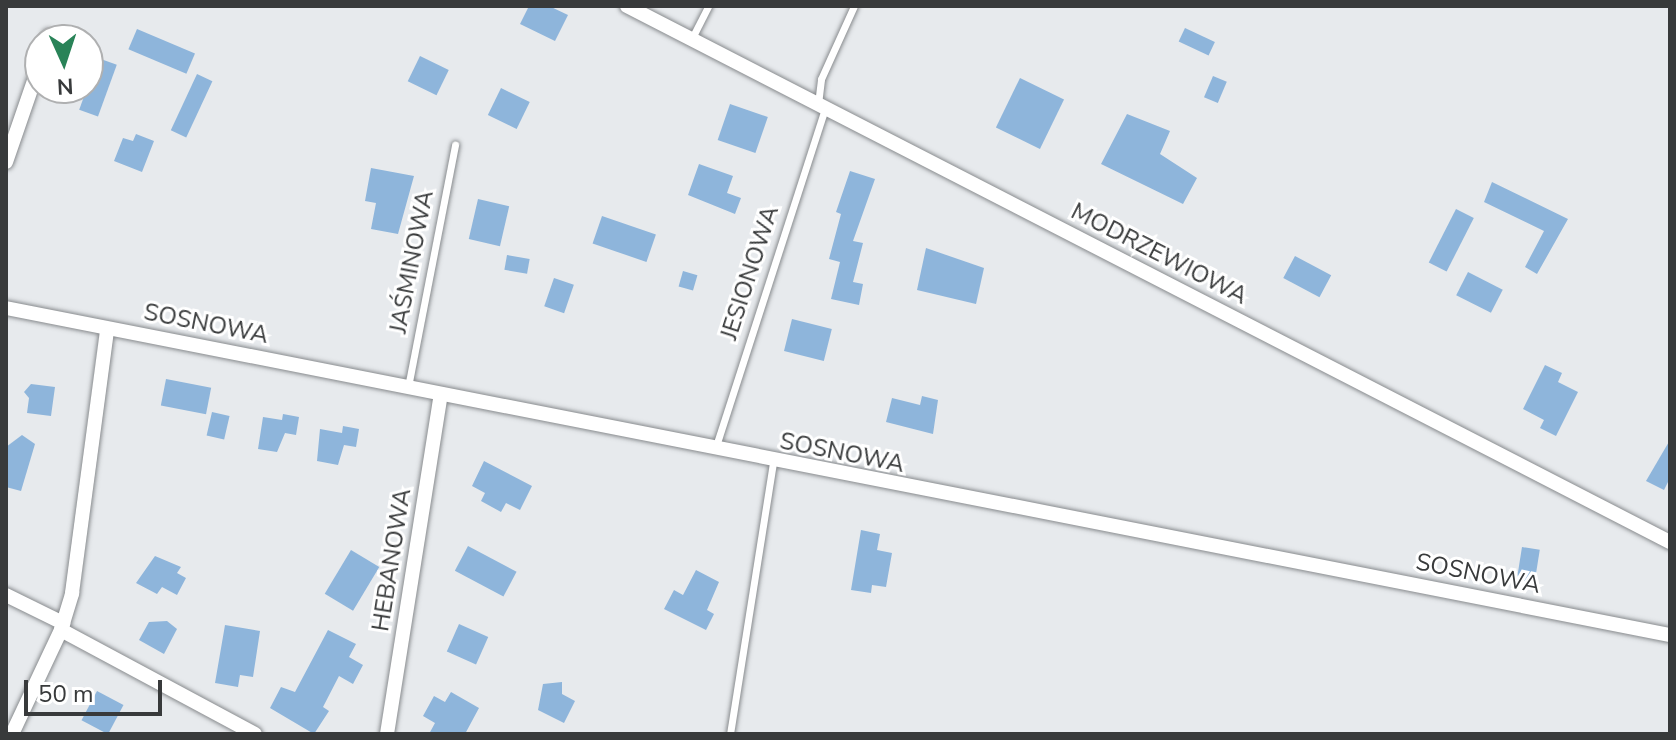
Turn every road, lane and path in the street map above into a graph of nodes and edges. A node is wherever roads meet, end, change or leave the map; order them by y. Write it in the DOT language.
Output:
graph roads {
  1 [pos="627,6"];
  2 [pos="708,6"];
  3 [pos="854,6"];
  4 [pos="691,40"];
  5 [pos="26,104"];
  6 [pos="821,106"];
  7 [pos="455,145"];
  8 [pos="6,162"];
  9 [pos="6,308"];
  10 [pos="107,330"];
  11 [pos="408,387"];
  12 [pos="441,394"];
  13 [pos="714,451"];
  14 [pos="773,462"];
  15 [pos="1670,542"];
  16 [pos="6,595"];
  17 [pos="62,626"];
  18 [pos="1670,635"];
  19 [pos="12,734"];
  20 [pos="255,734"];
  21 [pos="387,734"];
  22 [pos="730,734"];
  1 -- 4 [label="street, MODRZEWIOWA"];
  2 -- 4 [label="lane"];
  3 -- 6 [label="lane, JESIONOWA"];
  4 -- 6 [label="street, MODRZEWIOWA"];
  5 -- 8 [label="street"];
  6 -- 13 [label="lane, JESIONOWA"];
  6 -- 15 [label="street, MODRZEWIOWA"];
  7 -- 11 [label="lane, JAŚMINOWA"];
  9 -- 10 [label="street, SOSNOWA"];
  10 -- 11 [label="street, SOSNOWA"];
  10 -- 17 [label="street"];
  11 -- 12 [label="street, SOSNOWA"];
  12 -- 13 [label="street, SOSNOWA"];
  12 -- 21 [label="street, HEBANOWA"];
  13 -- 14 [label="street, SOSNOWA"];
  14 -- 18 [label="street, SOSNOWA"];
  14 -- 22 [label="lane"];
  16 -- 17 [label="street"];
  17 -- 19 [label="street"];
  17 -- 20 [label="street"];
}
